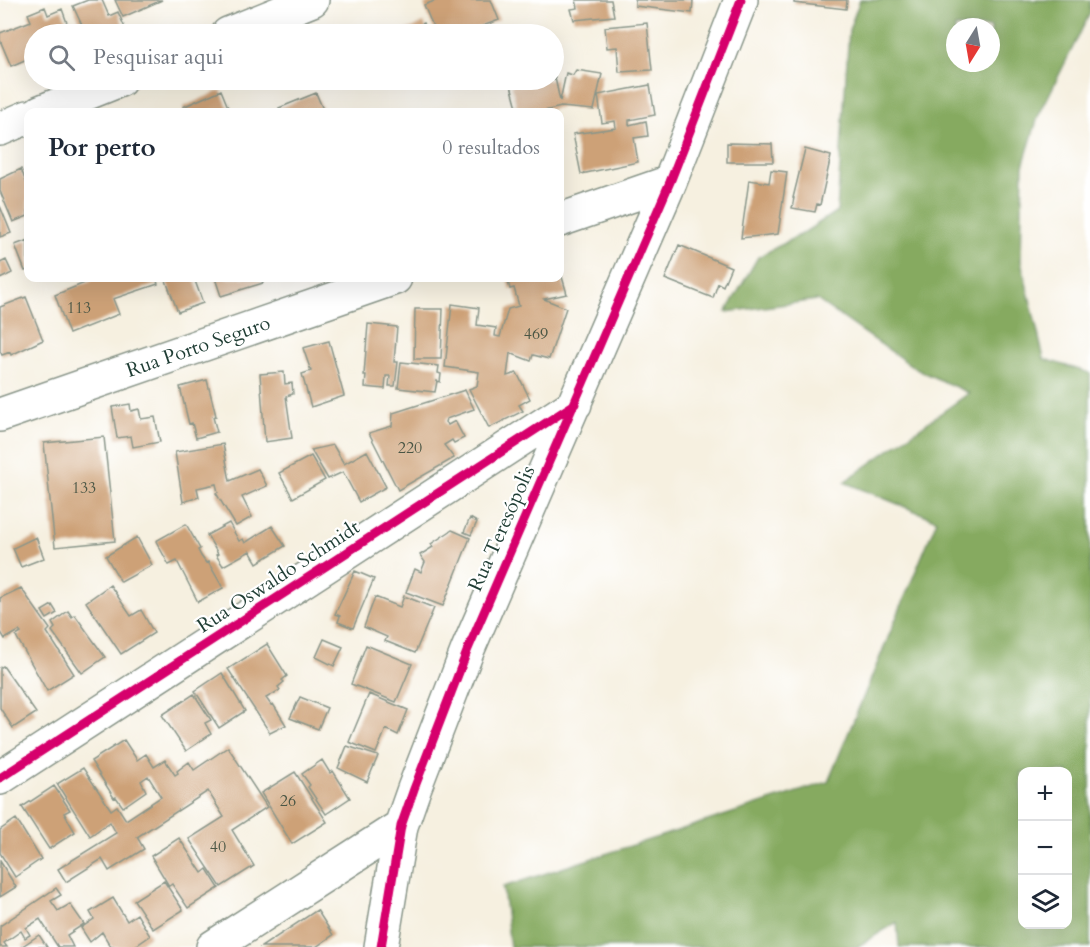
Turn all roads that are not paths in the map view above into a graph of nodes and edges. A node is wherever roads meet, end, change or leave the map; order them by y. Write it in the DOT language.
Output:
graph roads {
  1 [pos="312,0"];
  2 [pos="741,0"];
  3 [pos="253,24"];
  4 [pos="95,90"];
  5 [pos="50,108"];
  6 [pos="24,119"];
  7 [pos="0,129"];
  8 [pos="670,182"];
  9 [pos="564,219"];
  10 [pos="383,282"];
  11 [pos="575,404"];
  12 [pos="0,415"];
  13 [pos="0,778"];
  14 [pos="401,826"];
  15 [pos="213,947"];
  16 [pos="381,947"];
  1 -- 3 [label="street"];
  2 -- 8 [label="street, Rua Teresópolis"];
  4 -- 5 [label="street"];
  6 -- 7 [label="street"];
  8 -- 9 [label="street"];
  8 -- 11 [label="street, Rua Teresópolis"];
  10 -- 12 [label="street, Rua Porto Seguro"];
  11 -- 13 [label="street, Rua Oswaldo Schmidt"];
  11 -- 14 [label="street, Rua Teresópolis"];
  14 -- 15 [label="street"];
  14 -- 16 [label="street, Rua Teresópolis"];
}
